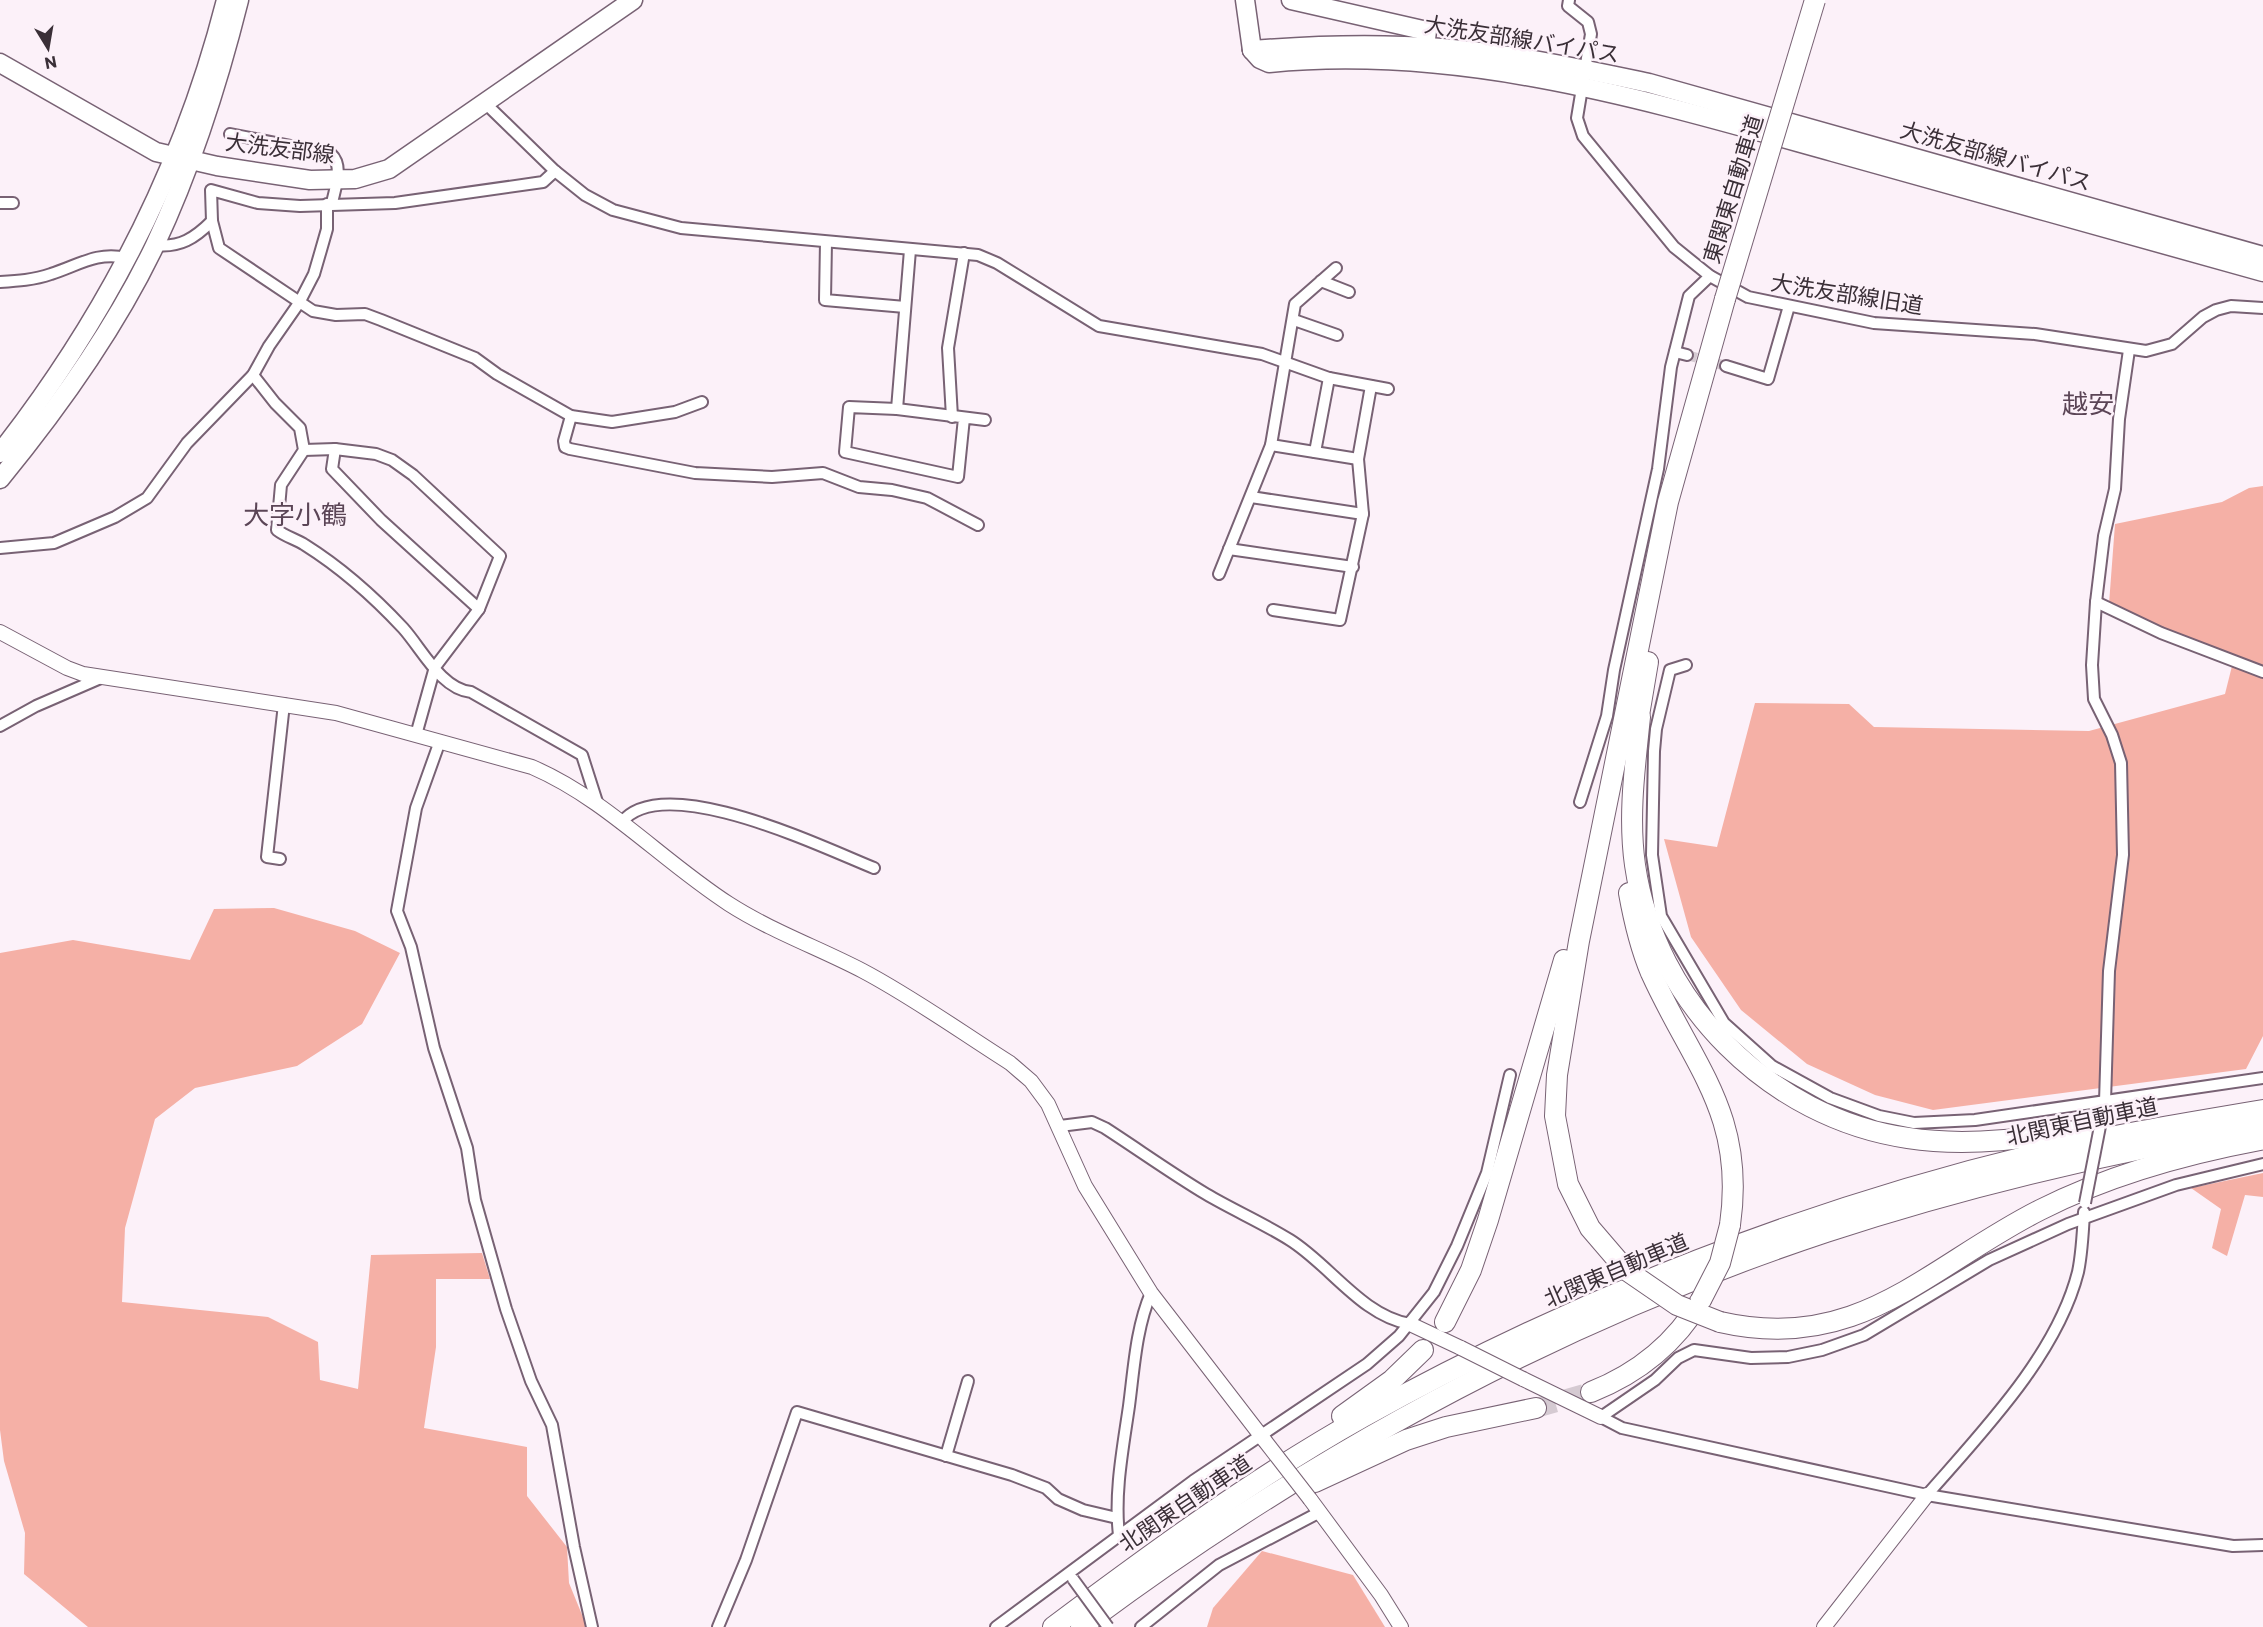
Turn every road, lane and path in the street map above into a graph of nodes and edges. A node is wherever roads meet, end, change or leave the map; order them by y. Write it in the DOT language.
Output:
graph roads {
  1 [pos="226,0"];
  2 [pos="239,0"];
  3 [pos="633,0"];
  4 [pos="1245,0"];
  5 [pos="1291,0"];
  6 [pos="1569,0"];
  7 [pos="1815,0"];
  8 [pos="1425,47"];
  9 [pos="1252,50"];
  10 [pos="0,63"];
  11 [pos="1584,78"];
  12 [pos="485,103"];
  13 [pos="230,134"];
  14 [pos="182,159"];
  15 [pos="555,171"];
  16 [pos="336,180"];
  17 [pos="0,203"];
  18 [pos="13,203"];
  19 [pos="330,203"];
  20 [pos="212,221"];
  21 [pos="195,237"];
  22 [pos="826,242"];
  23 [pos="155,245"];
  24 [pos="219,248"];
  25 [pos="910,250"];
  26 [pos="964,253"];
  27 [pos="2263,255"];
  28 [pos="126,258"];
  29 [pos="1336,268"];
  30 [pos="2263,272"];
  31 [pos="1710,276"];
  32 [pos="0,282"];
  33 [pos="1322,282"];
  34 [pos="1349,292"];
  35 [pos="299,303"];
  36 [pos="1789,306"];
  37 [pos="905,307"];
  38 [pos="2263,308"];
  39 [pos="1294,320"];
  40 [pos="1337,335"];
  41 [pos="2129,350"];
  42 [pos="1675,352"];
  43 [pos="1688,356"];
  44 [pos="1287,364"];
  45 [pos="1726,366"];
  46 [pos="253,375"];
  47 [pos="1329,378"];
  48 [pos="1371,386"];
  49 [pos="1388,389"];
  50 [pos="702,402"];
  51 [pos="897,409"];
  52 [pos="571,416"];
  53 [pos="958,418"];
  54 [pos="985,420"];
  55 [pos="1272,445"];
  56 [pos="335,449"];
  57 [pos="304,450"];
  58 [pos="1315,452"];
  59 [pos="0,453"];
  60 [pos="1358,459"];
  61 [pos="0,479"];
  62 [pos="1251,498"];
  63 [pos="1363,514"];
  64 [pos="978,525"];
  65 [pos="0,548"];
  66 [pos="1229,549"];
  67 [pos="1353,567"];
  68 [pos="1219,574"];
  69 [pos="2096,602"];
  70 [pos="479,609"];
  71 [pos="1273,610"];
  72 [pos="0,632"];
  73 [pos="1686,665"];
  74 [pos="435,667"];
  75 [pos="2263,672"];
  76 [pos="103,677"];
  77 [pos="284,704"];
  78 [pos="1632,716"];
  79 [pos="0,726"];
  80 [pos="416,735"];
  81 [pos="440,741"];
  82 [pos="597,802"];
  83 [pos="1580,802"];
  84 [pos="621,822"];
  85 [pos="280,859"];
  86 [pos="874,868"];
  87 [pos="1510,1075"];
  88 [pos="2263,1078"];
  89 [pos="2105,1102"];
  90 [pos="2263,1109"];
  91 [pos="1060,1126"];
  92 [pos="2263,1126"];
  93 [pos="2263,1139"];
  94 [pos="2263,1164"];
  95 [pos="2084,1217"];
  96 [pos="1151,1293"];
  97 [pos="1445,1322"];
  98 [pos="1410,1324"];
  99 [pos="1423,1350"];
  100 [pos="968,1381"];
  101 [pos="1591,1392"];
  102 [pos="1536,1408"];
  103 [pos="1601,1417"];
  104 [pos="1262,1438"];
  105 [pos="946,1456"];
  106 [pos="1927,1496"];
  107 [pos="1320,1512"];
  108 [pos="1117,1518"];
  109 [pos="1119,1535"];
  110 [pos="2263,1545"];
  111 [pos="1143,1560"];
  112 [pos="1070,1577"];
  113 [pos="1115,1602"];
  114 [pos="592,1627"];
  115 [pos="718,1627"];
  116 [pos="996,1627"];
  117 [pos="1053,1627"];
  118 [pos="1081,1627"];
  119 [pos="1108,1627"];
  120 [pos="1141,1627"];
  121 [pos="1401,1627"];
  122 [pos="1824,1627"];
  1 -- 14 [label="main road"];
  2 -- 14 [label="main road"];
  3 -- 12 [label="main road, 大洗友部線"];
  4 -- 9 [label="main road"];
  5 -- 8 [label="main road"];
  6 -- 11 [label="street, 大洗友部線旧道"];
  7 -- 78 [label="highway, 東関東自動車道, bridge"];
  8 -- 9 [label="main road, 大洗友部線バイパス"];
  8 -- 11 [label="main road, 大洗友部線バイパス"];
  9 -- 11 [label="main road, 大洗友部線バイパス"];
  10 -- 14 [label="main road, 大洗友部線"];
  11 -- 27 [label="main road, 大洗友部線バイパス"];
  11 -- 30 [label="main road, 大洗友部線バイパス"];
  11 -- 31 [label="street, 大洗友部線旧道"];
  12 -- 15 [label="street"];
  12 -- 16 [label="main road, 大洗友部線"];
  13 -- 16 [label="street"];
  14 -- 16 [label="main road, 大洗友部線"];
  14 -- 23 [label="main road"];
  14 -- 28 [label="main road"];
  15 -- 19 [label="street"];
  15 -- 22 [label="street"];
  16 -- 19 [label="street"];
  17 -- 18 [label="street"];
  19 -- 20 [label="street"];
  19 -- 35 [label="street"];
  20 -- 21 [label="street"];
  20 -- 24 [label="street"];
  21 -- 23 [label="street"];
  21 -- 24 [label="street"];
  22 -- 25 [label="street"];
  22 -- 37 [label="street"];
  23 -- 61 [label="main road"];
  24 -- 35 [label="street"];
  25 -- 26 [label="street"];
  25 -- 37 [label="street"];
  26 -- 44 [label="street"];
  26 -- 53 [label="street"];
  28 -- 32 [label="street"];
  28 -- 59 [label="main road"];
  29 -- 33 [label="street"];
  31 -- 36 [label="street, 大洗友部線旧道"];
  31 -- 42 [label="street"];
  33 -- 34 [label="street"];
  33 -- 39 [label="street"];
  35 -- 46 [label="street"];
  35 -- 52 [label="street"];
  36 -- 41 [label="street, 大洗友部線旧道"];
  36 -- 45 [label="street"];
  37 -- 51 [label="street"];
  38 -- 41 [label="street, 大洗友部線旧道"];
  39 -- 40 [label="street"];
  39 -- 44 [label="street"];
  41 -- 69 [label="street"];
  42 -- 43 [label="street"];
  42 -- 83 [label="street"];
  44 -- 47 [label="street"];
  44 -- 55 [label="street"];
  46 -- 57 [label="street"];
  46 -- 65 [label="street"];
  47 -- 48 [label="street"];
  47 -- 58 [label="street"];
  48 -- 49 [label="street"];
  48 -- 60 [label="street"];
  50 -- 52 [label="street"];
  51 -- 53 [label="street"];
  51 -- 53 [label="street"];
  52 -- 64 [label="street"];
  53 -- 54 [label="street"];
  55 -- 58 [label="street"];
  55 -- 62 [label="street"];
  56 -- 57 [label="street"];
  56 -- 70 [label="street"];
  56 -- 70 [label="street"];
  57 -- 74 [label="street"];
  58 -- 60 [label="street"];
  60 -- 63 [label="street"];
  62 -- 63 [label="street"];
  62 -- 66 [label="street"];
  63 -- 67 [label="street"];
  66 -- 67 [label="street"];
  66 -- 68 [label="street"];
  67 -- 71 [label="street"];
  69 -- 75 [label="street"];
  69 -- 89 [label="street"];
  70 -- 74 [label="street"];
  72 -- 76 [label="street"];
  73 -- 89 [label="street"];
  74 -- 80 [label="street"];
  74 -- 82 [label="street"];
  76 -- 77 [label="street"];
  76 -- 79 [label="street"];
  77 -- 80 [label="street"];
  77 -- 85 [label="street"];
  78 -- 90 [label="highway"];
  78 -- 93 [label="highway, bridge"];
  78 -- 97 [label="highway"];
  78 -- 101 [label="highway, bridge"];
  80 -- 81 [label="street"];
  81 -- 82 [label="street"];
  81 -- 114 [label="street"];
  82 -- 84 [label="street"];
  84 -- 86 [label="street"];
  84 -- 91 [label="street"];
  87 -- 98 [label="street"];
  88 -- 89 [label="street"];
  89 -- 95 [label="street, bridge"];
  90 -- 111 [label="highway, 北関東自動車道"];
  91 -- 96 [label="street"];
  91 -- 98 [label="street"];
  92 -- 113 [label="highway, 北関東自動車道"];
  94 -- 95 [label="street"];
  95 -- 103 [label="street"];
  95 -- 106 [label="street"];
  96 -- 104 [label="street"];
  96 -- 108 [label="street"];
  98 -- 103 [label="street, bridge"];
  98 -- 104 [label="street"];
  99 -- 111 [label="highway"];
  100 -- 105 [label="street"];
  102 -- 113 [label="highway"];
  103 -- 106 [label="street"];
  104 -- 107 [label="street, bridge"];
  104 -- 109 [label="street"];
  105 -- 108 [label="street"];
  105 -- 115 [label="street"];
  106 -- 110 [label="street"];
  106 -- 122 [label="street"];
  107 -- 120 [label="street"];
  107 -- 121 [label="street"];
  108 -- 109 [label="street"];
  109 -- 112 [label="street"];
  111 -- 117 [label="highway, 北関東自動車道"];
  112 -- 116 [label="street"];
  112 -- 119 [label="street, bridge"];
  113 -- 118 [label="highway, 北関東自動車道"];
}
